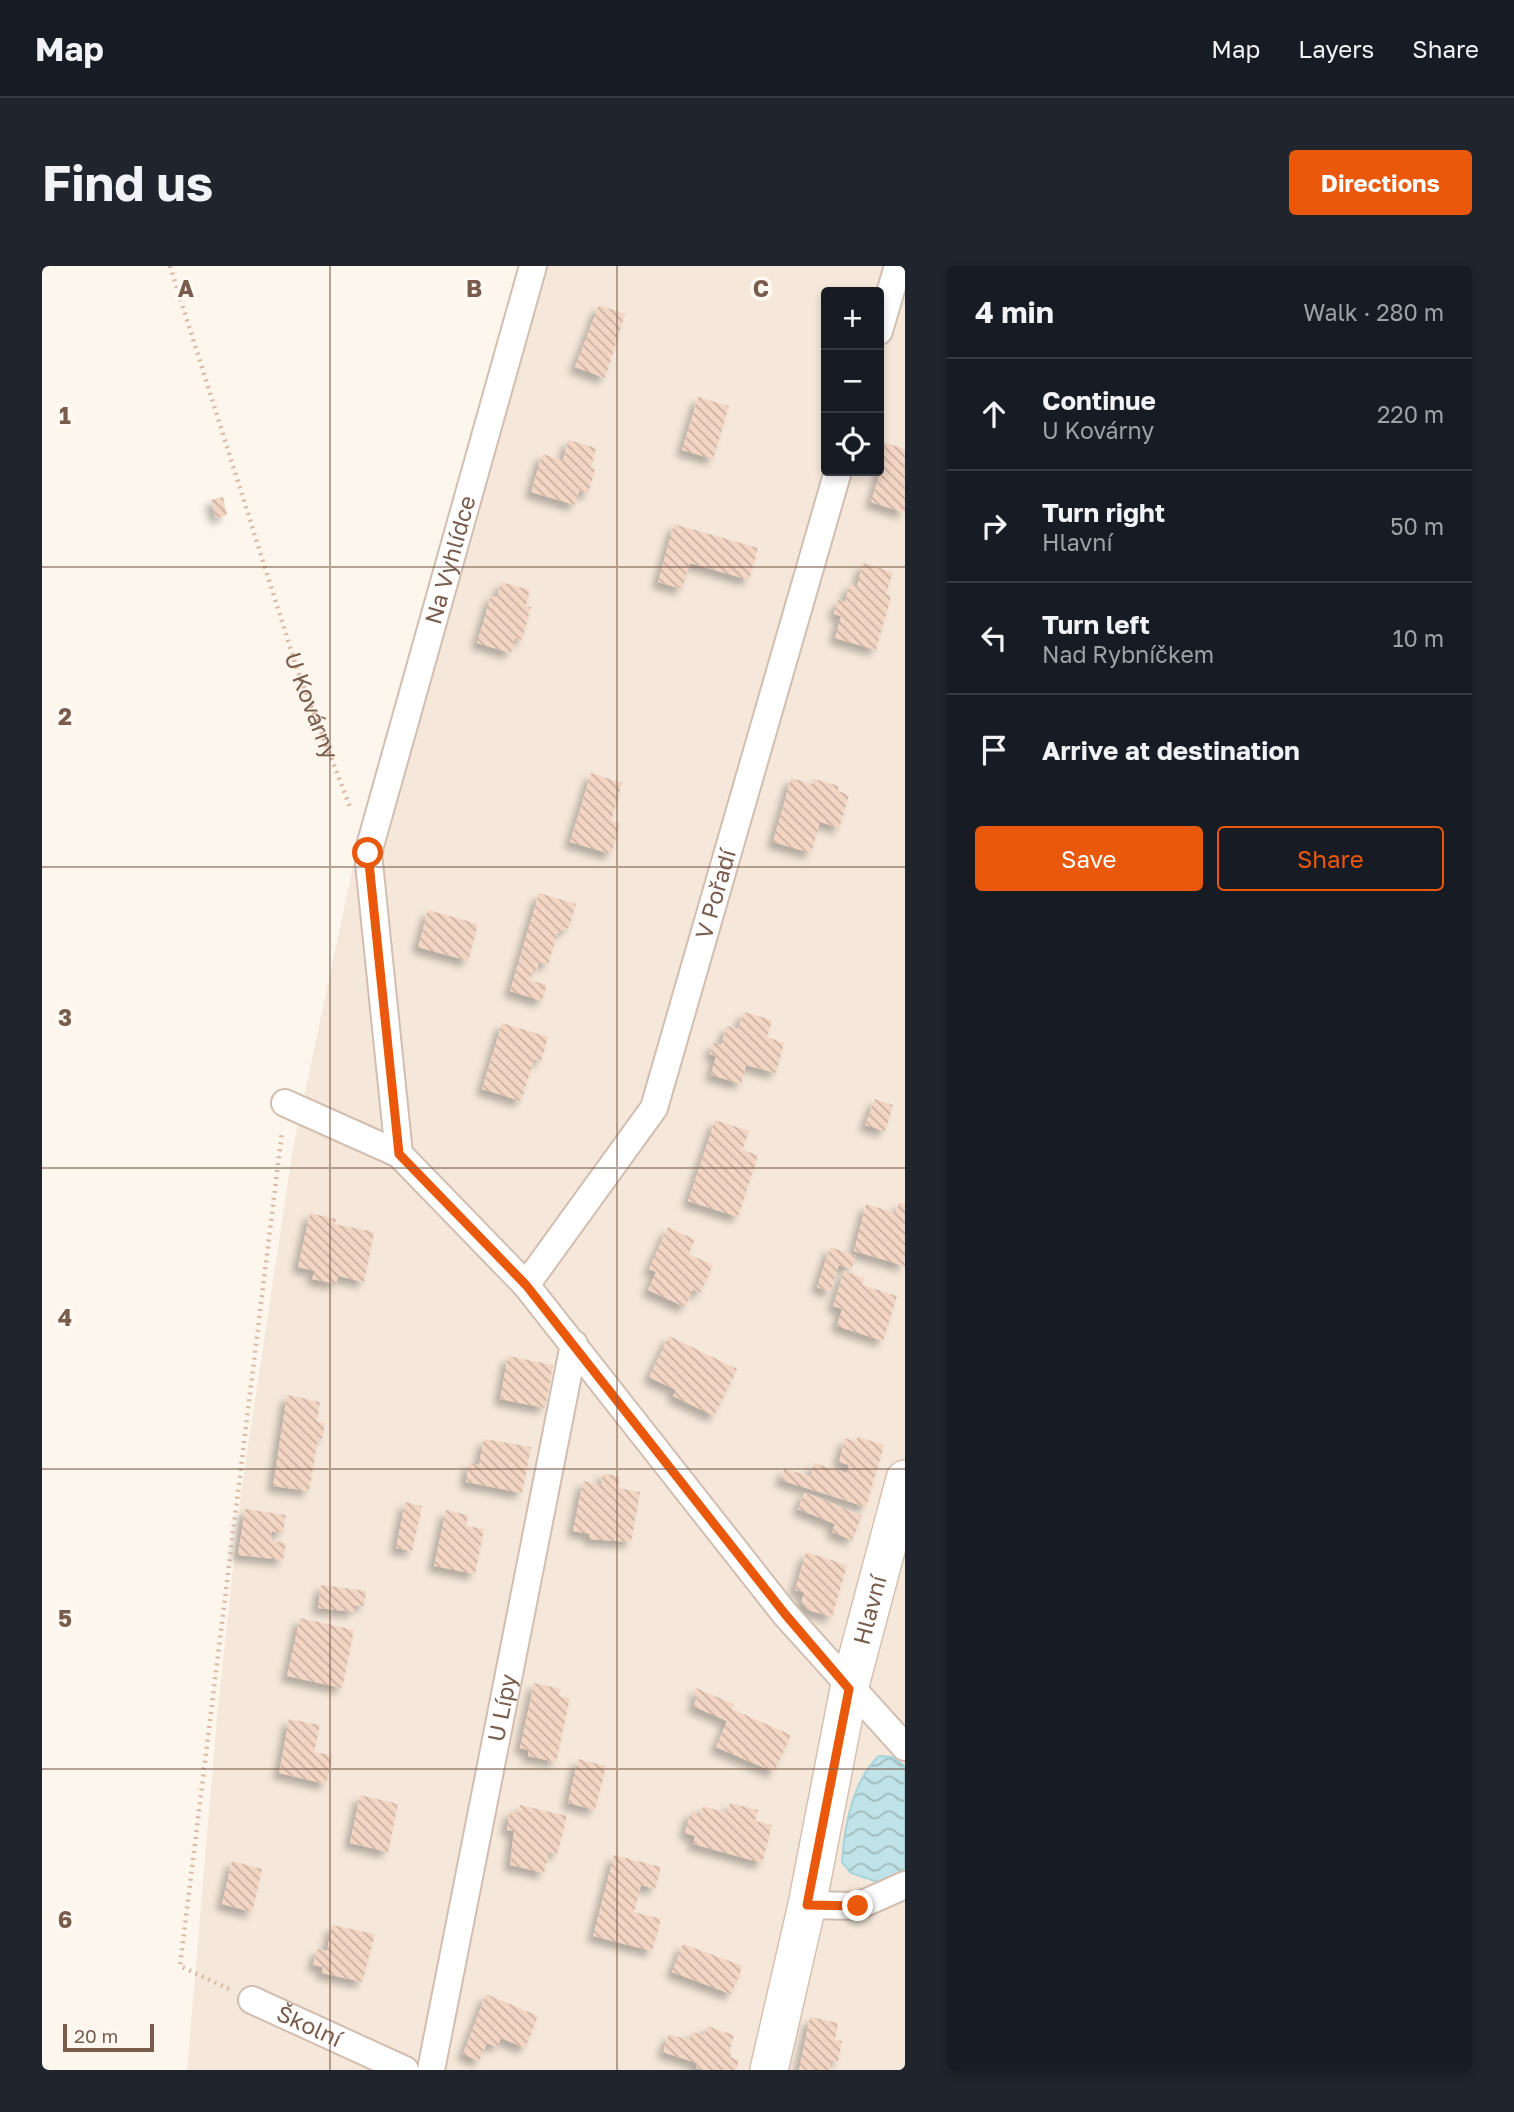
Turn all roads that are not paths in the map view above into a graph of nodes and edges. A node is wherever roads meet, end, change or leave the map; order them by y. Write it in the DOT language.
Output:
graph roads {
  1 [pos="533,266"];
  2 [pos="898,266"];
  3 [pos="884,314"];
  4 [pos="837,476"];
  5 [pos="285,1103"];
  6 [pos="399,1154"];
  7 [pos="526,1285"];
  8 [pos="574,1344"];
  9 [pos="905,1479"];
  10 [pos="849,1689"];
  11 [pos="905,1747"];
  12 [pos="905,1885"];
  13 [pos="807,1905"];
  14 [pos="252,2000"];
  15 [pos="405,2070"];
  16 [pos="431,2070"];
  17 [pos="769,2070"];
  1 -- 6 [label="street, Na Vyhlídce"];
  2 -- 3 [label="street"];
  4 -- 7 [label="street, V Pořadí"];
  5 -- 6 [label="street"];
  6 -- 7 [label="street"];
  7 -- 8 [label="street"];
  8 -- 10 [label="street"];
  8 -- 16 [label="street, U Lípy"];
  9 -- 10 [label="main road, Hlavní"];
  10 -- 11 [label="street"];
  10 -- 13 [label="main road, Hlavní"];
  12 -- 13 [label="street"];
  13 -- 17 [label="main road, Hlavní"];
  14 -- 15 [label="street, Školní"];
}
